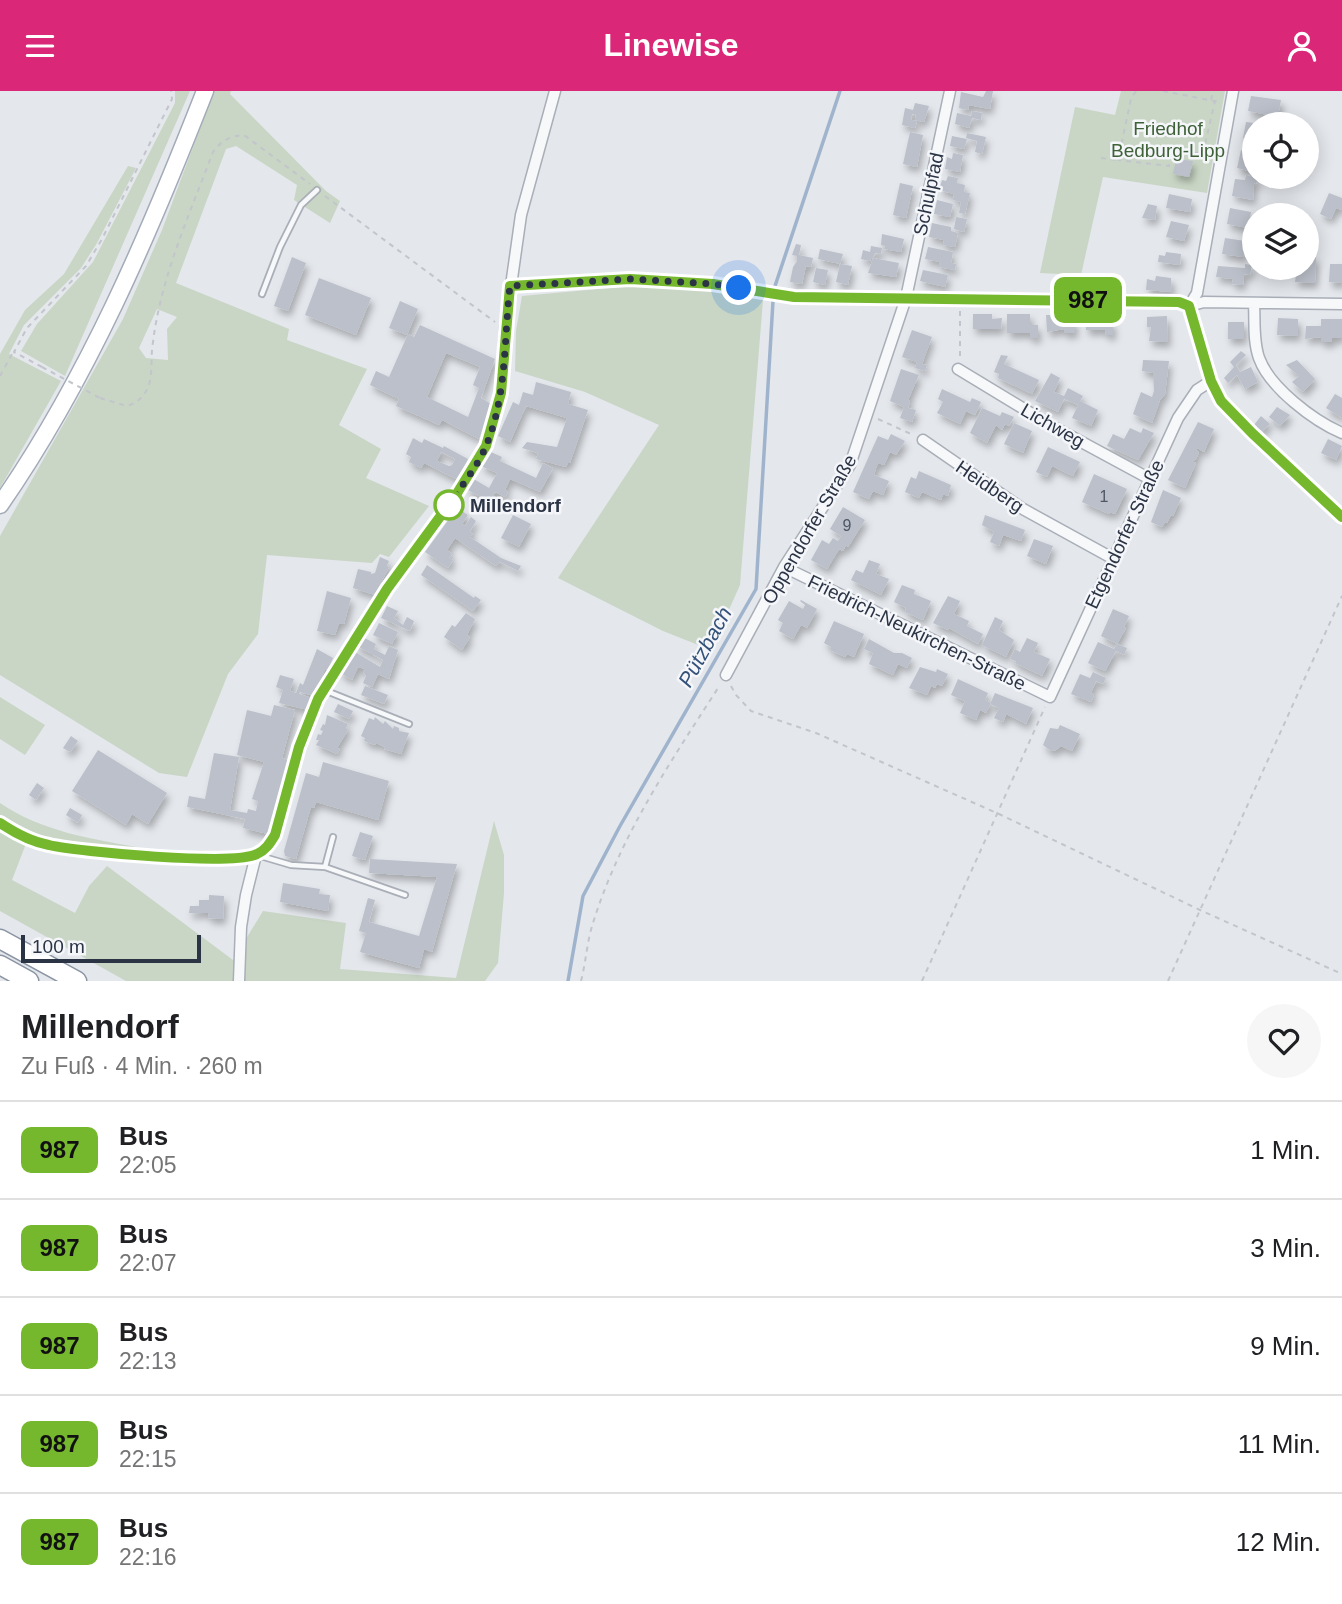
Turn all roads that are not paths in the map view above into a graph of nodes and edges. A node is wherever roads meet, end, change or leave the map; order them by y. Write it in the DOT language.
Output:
graph roads {
  1 [pos="205,91"];
  2 [pos="555,91"];
  3 [pos="950,91"];
  4 [pos="1232,96"];
  5 [pos="317,190"];
  6 [pos="510,286"];
  7 [pos="262,294"];
  8 [pos="906,298"];
  9 [pos="1254,304"];
  10 [pos="1342,304"];
  11 [pos="1189,306"];
  12 [pos="958,369"];
  13 [pos="1211,381"];
  14 [pos="1342,433"];
  15 [pos="923,440"];
  16 [pos="1150,479"];
  17 [pos="0,505"];
  18 [pos="1342,517"];
  19 [pos="1112,558"];
  20 [pos="784,567"];
  21 [pos="726,675"];
  22 [pos="323,690"];
  23 [pos="1049,697"];
  24 [pos="409,724"];
  25 [pos="0,823"];
  26 [pos="333,837"];
  27 [pos="256,855"];
  28 [pos="325,867"];
  29 [pos="405,895"];
  30 [pos="0,939"];
  31 [pos="0,965"];
  32 [pos="29,981"];
  33 [pos="77,981"];
  34 [pos="239,981"];
  1 -- 17 [label="main road"];
  2 -- 6 [label="street"];
  3 -- 8 [label="street, Schulpfad"];
  4 -- 11 [label="street"];
  5 -- 7 [label="lane"];
  6 -- 8 [label="street"];
  6 -- 22 [label="street"];
  8 -- 11 [label="street"];
  8 -- 20 [label="street, Oppendorfer Straße"];
  9 -- 10 [label="street"];
  9 -- 11 [label="street"];
  9 -- 14 [label="street"];
  11 -- 13 [label="street"];
  12 -- 16 [label="street, Lichweg"];
  13 -- 16 [label="street, Etgendorfer Straße"];
  13 -- 18 [label="street"];
  15 -- 19 [label="street, Heidberg"];
  16 -- 19 [label="street, Etgendorfer Straße"];
  19 -- 23 [label="street, Etgendorfer Straße"];
  20 -- 21 [label="street, Oppendorfer Straße"];
  20 -- 23 [label="street, Friedrich-Neukirchen-Straße"];
  22 -- 24 [label="lane"];
  22 -- 27 [label="street"];
  25 -- 27 [label="street"];
  26 -- 28 [label="lane"];
  27 -- 28 [label="lane"];
  27 -- 34 [label="street"];
  28 -- 29 [label="lane"];
  30 -- 33 [label="highway"];
  31 -- 32 [label="highway"];
}
